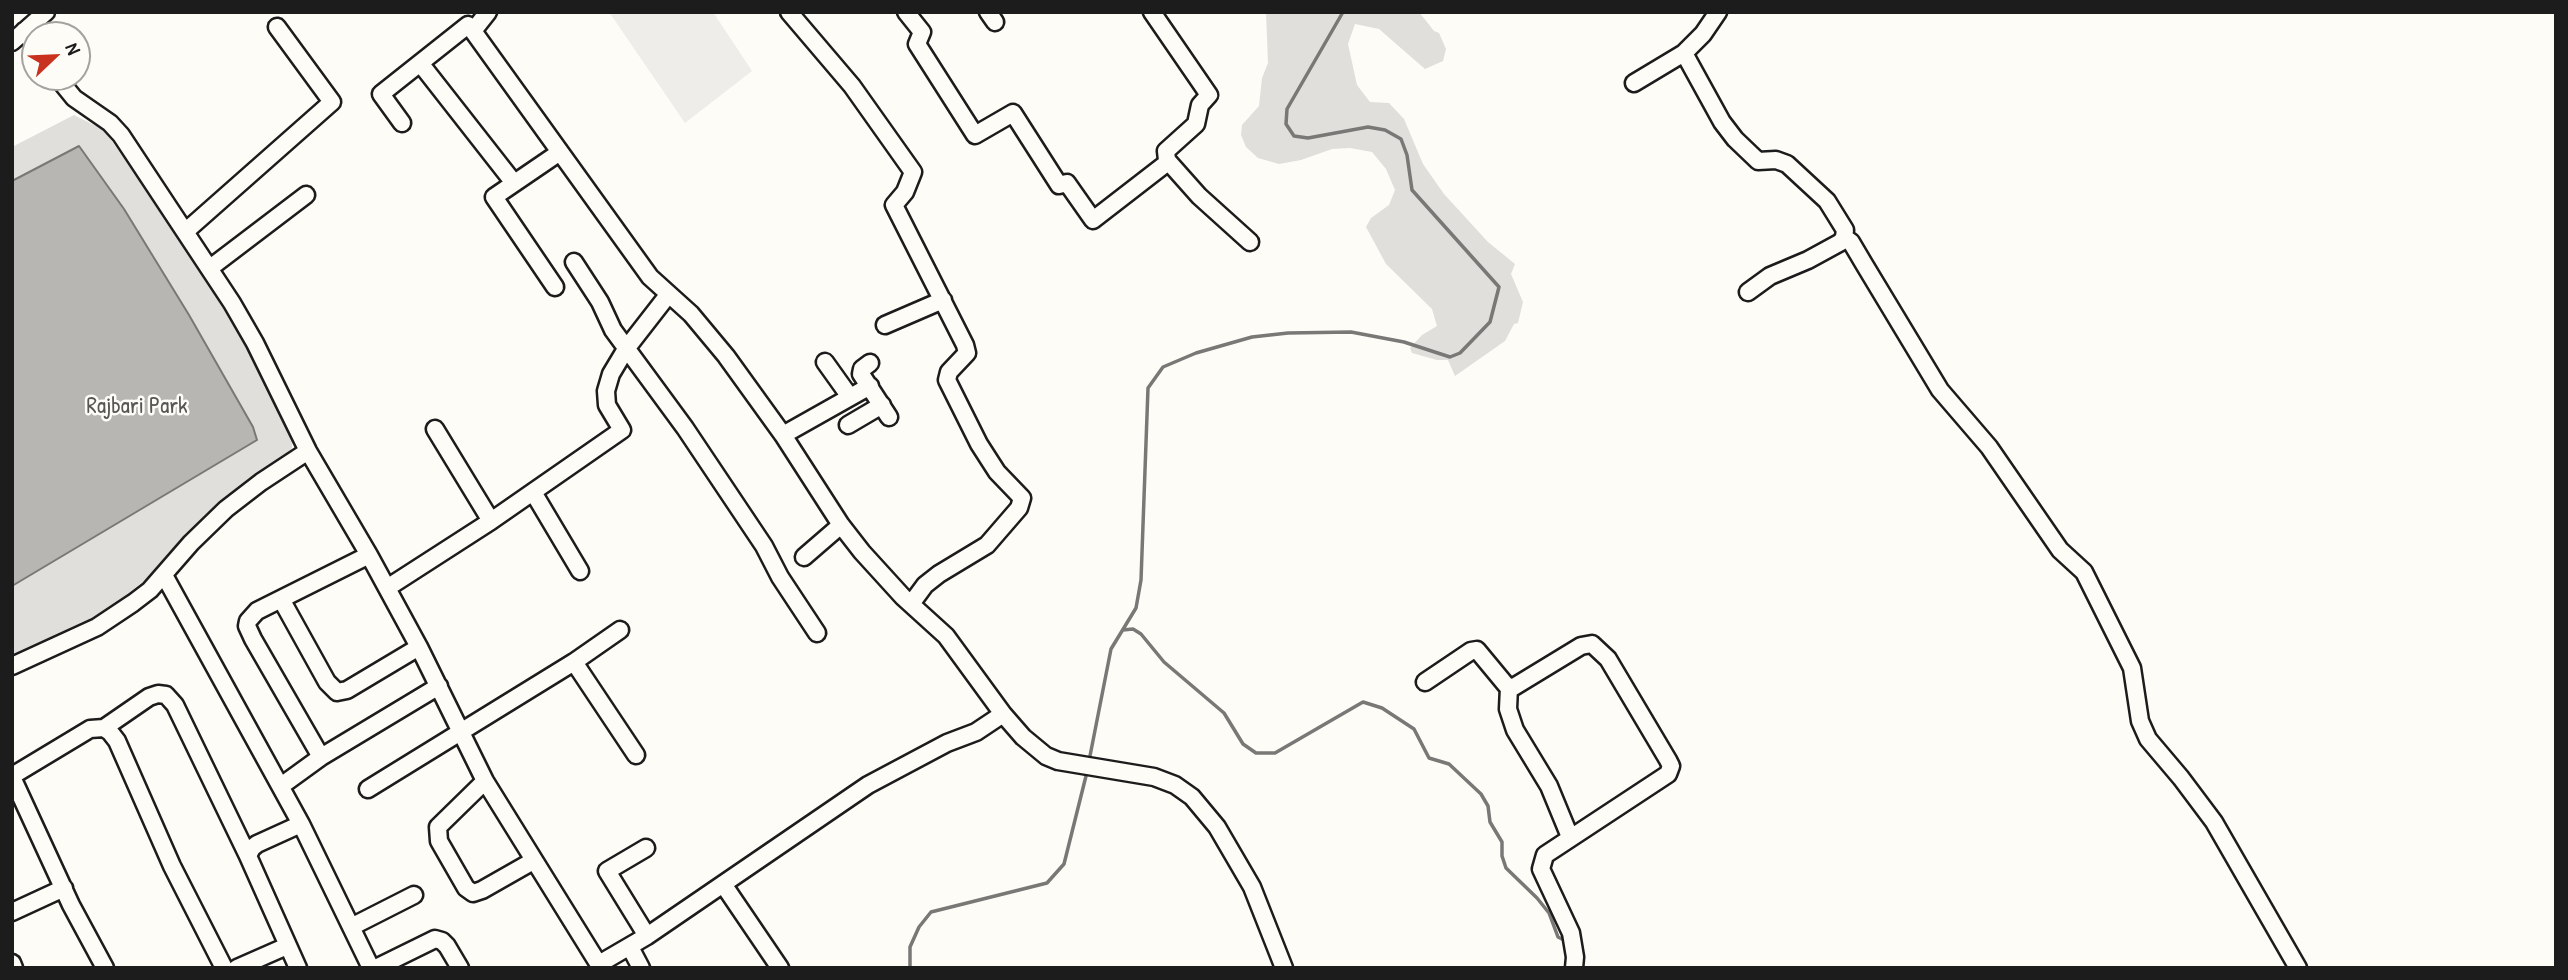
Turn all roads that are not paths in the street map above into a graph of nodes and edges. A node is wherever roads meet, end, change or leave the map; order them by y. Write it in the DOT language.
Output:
graph roads {
  1 [pos="46,12"];
  2 [pos="488,12"];
  3 [pos="789,12"];
  4 [pos="906,12"];
  5 [pos="1718,12"];
  6 [pos="1161,15"];
  7 [pos="277,27"];
  8 [pos="473,31"];
  9 [pos="16,34"];
  10 [pos="1684,53"];
  11 [pos="420,63"];
  12 [pos="1634,83"];
  13 [pos="68,91"];
  14 [pos="402,122"];
  15 [pos="560,152"];
  16 [pos="1168,162"];
  17 [pos="514,183"];
  18 [pos="306,195"];
  19 [pos="186,231"];
  20 [pos="1844,237"];
  21 [pos="1250,242"];
  22 [pos="574,262"];
  23 [pos="210,268"];
  24 [pos="555,287"];
  25 [pos="1748,292"];
  26 [pos="668,295"];
  27 [pos="943,300"];
  28 [pos="885,325"];
  29 [pos="626,349"];
  30 [pos="825,362"];
  31 [pos="870,363"];
  32 [pos="870,386"];
  33 [pos="843,401"];
  34 [pos="435,429"];
  35 [pos="783,435"];
  36 [pos="308,451"];
  37 [pos="533,492"];
  38 [pos="491,522"];
  39 [pos="841,525"];
  40 [pos="369,555"];
  41 [pos="804,557"];
  42 [pos="580,571"];
  43 [pos="164,575"];
  44 [pos="387,588"];
  45 [pos="281,599"];
  46 [pos="911,604"];
  47 [pos="620,630"];
  48 [pos="817,633"];
  49 [pos="419,647"];
  50 [pos="574,662"];
  51 [pos="12,666"];
  52 [pos="1425,682"];
  53 [pos="439,686"];
  54 [pos="1509,687"];
  55 [pos="1003,714"];
  56 [pos="104,728"];
  57 [pos="460,733"];
  58 [pos="636,755"];
  59 [pos="321,757"];
  60 [pos="12,776"];
  61 [pos="485,781"];
  62 [pos="281,786"];
  63 [pos="369,789"];
  64 [pos="302,824"];
  65 [pos="1570,837"];
  66 [pos="646,848"];
  67 [pos="248,856"];
  68 [pos="533,861"];
  69 [pos="723,884"];
  70 [pos="64,888"];
  71 [pos="414,895"];
  72 [pos="12,912"];
  73 [pos="351,927"];
  74 [pos="647,936"];
  75 [pos="287,946"];
  76 [pos="629,947"];
  77 [pos="12,963"];
  78 [pos="600,966"];
  79 [pos="1283,967"];
  80 [pos="15,968"];
  81 [pos="105,968"];
  82 [pos="224,968"];
  83 [pos="237,968"];
  84 [pos="298,968"];
  85 [pos="371,968"];
  86 [pos="376,968"];
  87 [pos="460,968"];
  88 [pos="641,968"];
  89 [pos="780,968"];
  90 [pos="1574,968"];
  91 [pos="2298,968"];
  1 -- 9 [label="street"];
  2 -- 8 [label="street"];
  3 -- 27 [label="street"];
  4 -- 16 [label="street"];
  5 -- 10 [label="street"];
  6 -- 16 [label="street"];
  7 -- 19 [label="street"];
  8 -- 11 [label="street"];
  8 -- 15 [label="street"];
  10 -- 12 [label="street"];
  10 -- 20 [label="street"];
  11 -- 14 [label="street"];
  11 -- 17 [label="street"];
  13 -- 19 [label="street"];
  15 -- 17 [label="street"];
  15 -- 26 [label="street"];
  16 -- 21 [label="street"];
  17 -- 24 [label="street"];
  18 -- 23 [label="street"];
  19 -- 23 [label="street"];
  20 -- 25 [label="street"];
  20 -- 91 [label="street"];
  22 -- 29 [label="street"];
  23 -- 36 [label="street"];
  26 -- 29 [label="street"];
  26 -- 35 [label="street"];
  27 -- 28 [label="street"];
  27 -- 46 [label="street"];
  29 -- 37 [label="street"];
  29 -- 48 [label="street"];
  30 -- 33 [label="street"];
  31 -- 32 [label="street"];
  32 -- 33 [label="street"];
  32 -- 33 [label="street"];
  33 -- 35 [label="street"];
  34 -- 38 [label="street"];
  35 -- 39 [label="street"];
  36 -- 40 [label="street"];
  36 -- 43 [label="street"];
  37 -- 38 [label="street"];
  37 -- 42 [label="street"];
  38 -- 44 [label="street"];
  39 -- 41 [label="street"];
  39 -- 46 [label="street"];
  40 -- 44 [label="street"];
  40 -- 45 [label="street"];
  43 -- 51 [label="street"];
  43 -- 62 [label="street"];
  44 -- 49 [label="street"];
  45 -- 49 [label="street"];
  45 -- 59 [label="street"];
  46 -- 55 [label="street"];
  47 -- 50 [label="street"];
  49 -- 53 [label="street"];
  50 -- 57 [label="street"];
  50 -- 58 [label="street"];
  52 -- 54 [label="street"];
  53 -- 57 [label="street"];
  53 -- 59 [label="street"];
  54 -- 65 [label="street"];
  54 -- 65 [label="street"];
  55 -- 69 [label="street"];
  55 -- 79 [label="street"];
  56 -- 60 [label="street"];
  56 -- 67 [label="street"];
  56 -- 82 [label="street"];
  57 -- 61 [label="street"];
  57 -- 63 [label="street"];
  59 -- 62 [label="street"];
  60 -- 70 [label="street"];
  61 -- 68 [label="street"];
  61 -- 68 [label="street"];
  62 -- 64 [label="street"];
  64 -- 67 [label="street"];
  64 -- 73 [label="street"];
  65 -- 90 [label="street"];
  66 -- 74 [label="street"];
  67 -- 75 [label="street"];
  68 -- 78 [label="street"];
  69 -- 74 [label="street"];
  69 -- 89 [label="street"];
  70 -- 72 [label="street"];
  70 -- 81 [label="street"];
  71 -- 73 [label="street"];
  73 -- 85 [label="street"];
  74 -- 76 [label="street"];
  75 -- 83 [label="street"];
  75 -- 84 [label="street"];
  76 -- 78 [label="street"];
  76 -- 88 [label="street"];
  77 -- 80 [label="street"];
  86 -- 87 [label="street"];
}
